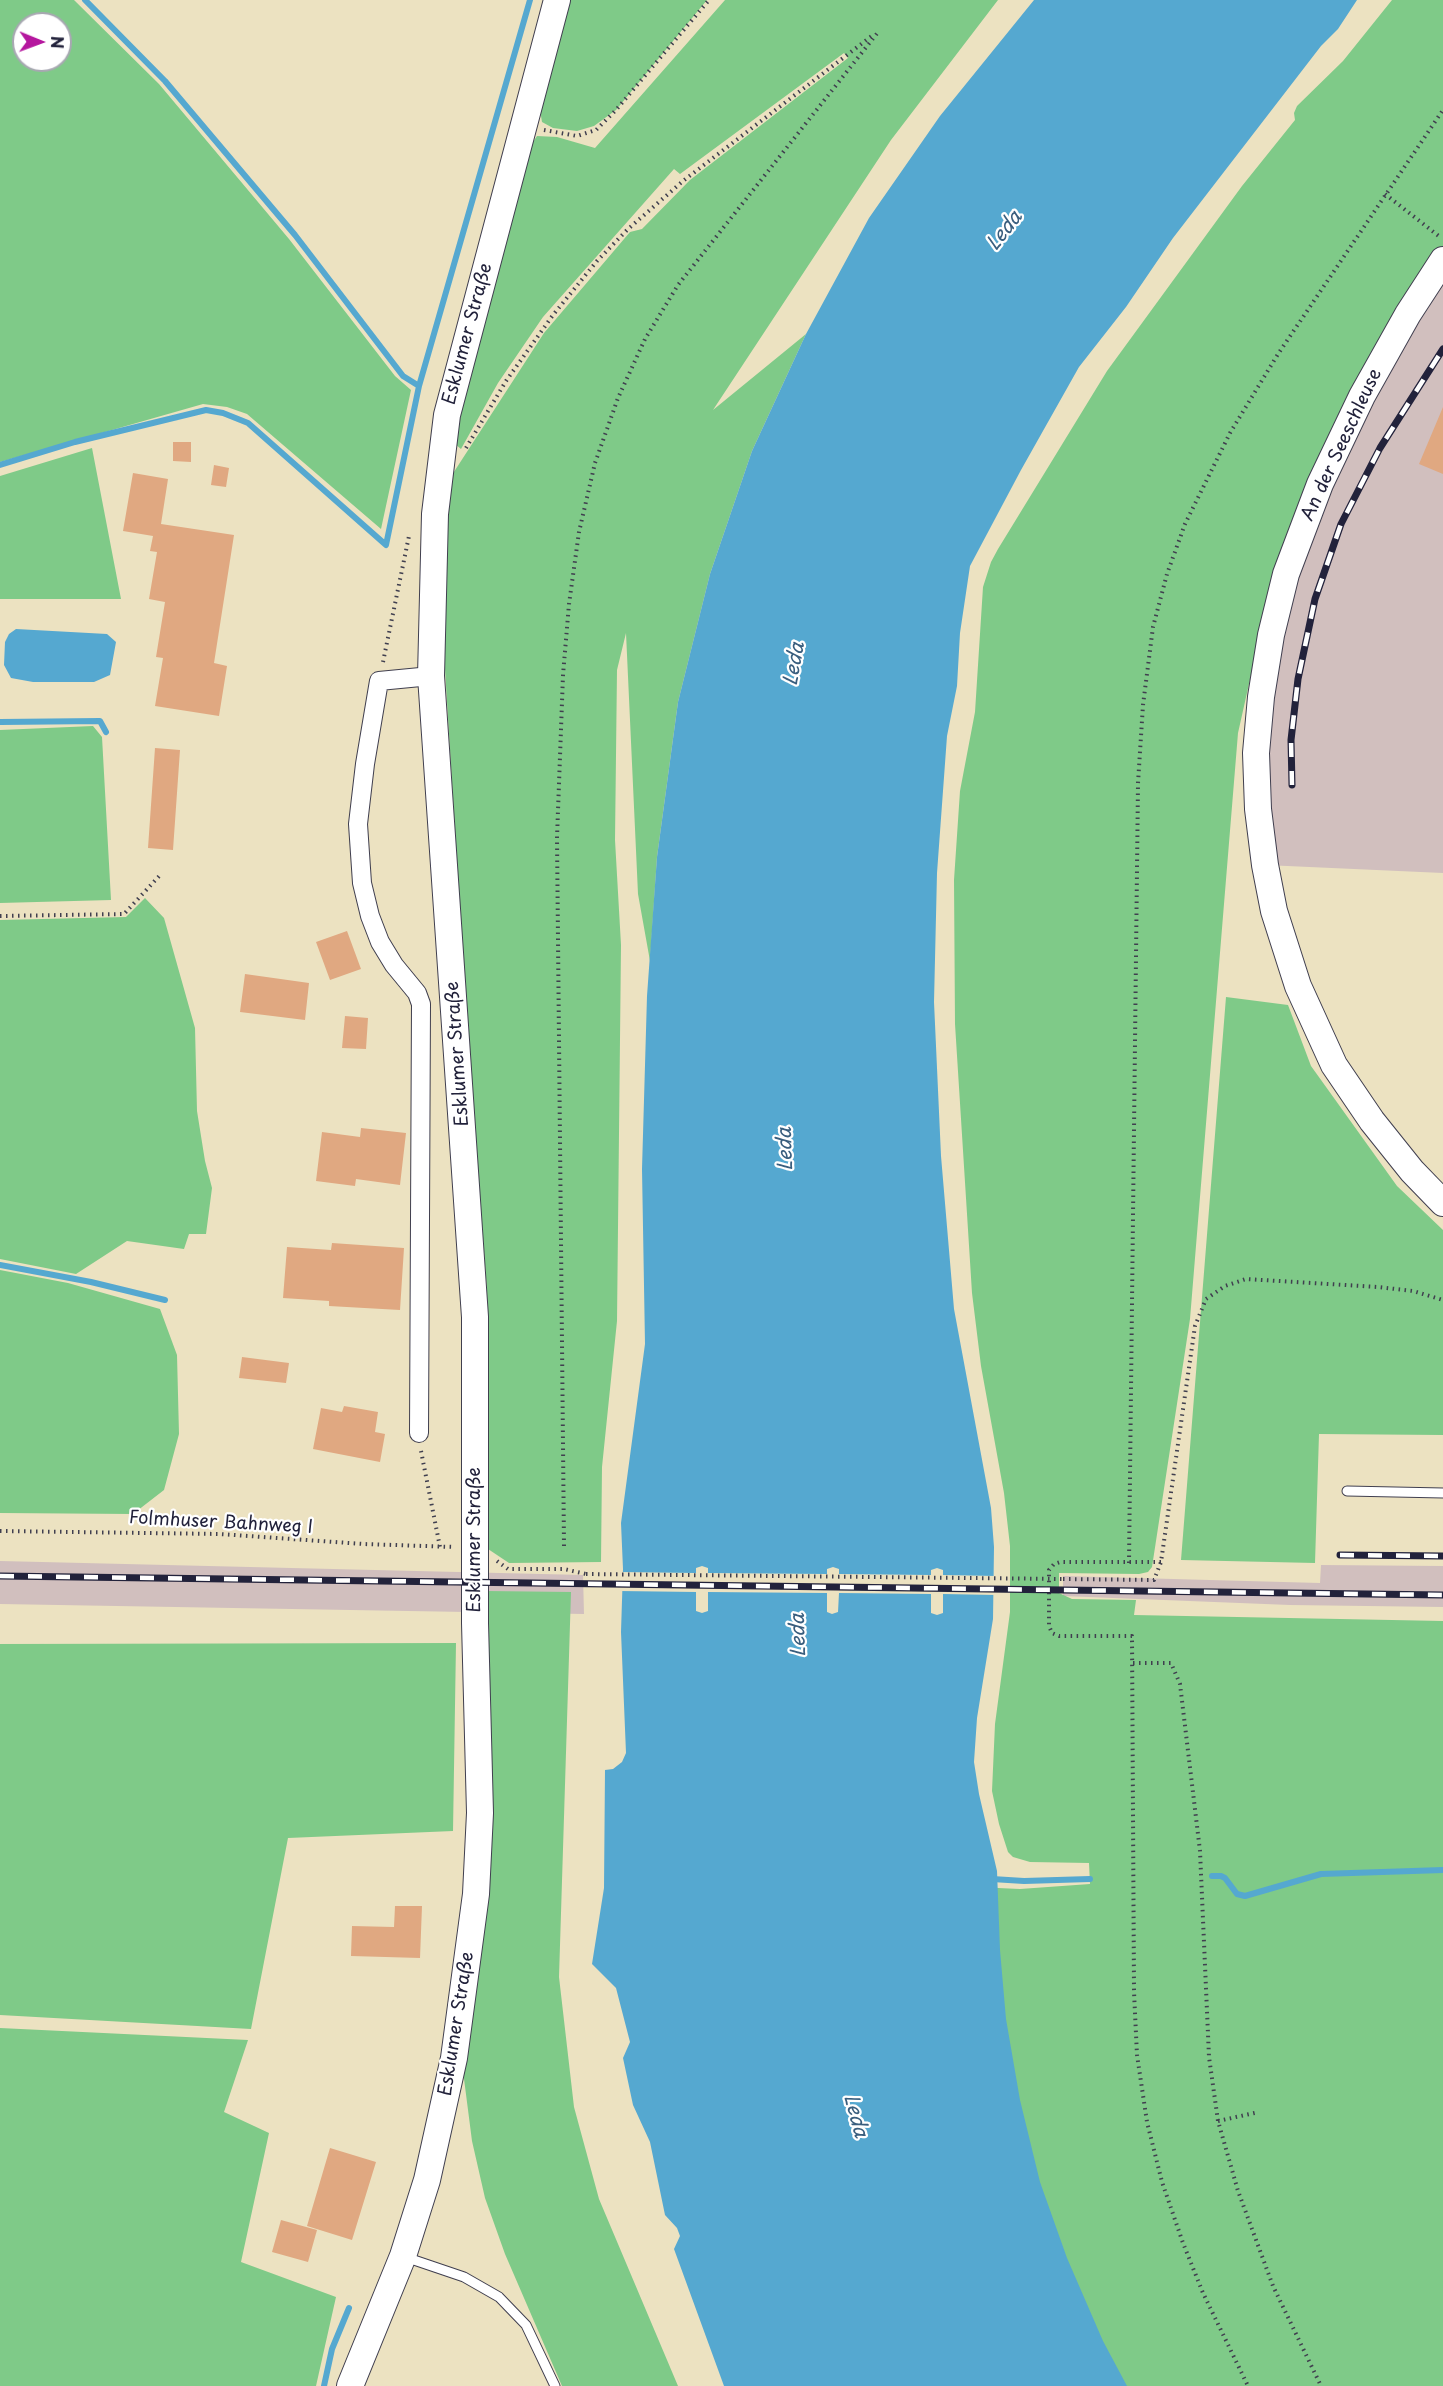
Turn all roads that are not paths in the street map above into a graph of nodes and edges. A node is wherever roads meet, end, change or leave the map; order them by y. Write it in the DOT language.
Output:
graph roads {
  1 [pos="557,0"];
  2 [pos="1442,248"];
  3 [pos="431,676"];
  4 [pos="1443,1203"];
  5 [pos="419,1432"];
  6 [pos="1347,1491"];
  7 [pos="1443,1493"];
  8 [pos="403,2256"];
  9 [pos="350,2386"];
  10 [pos="555,2386"];
  1 -- 3 [label="street, Esklumer Straße"];
  2 -- 4 [label="street, An der Seeschleuse"];
  3 -- 5 [label="street, Esklumer Straße"];
  3 -- 8 [label="street, Esklumer Straße"];
  6 -- 7 [label="lane"];
  8 -- 9 [label="street, Esklumer Straße"];
  8 -- 10 [label="lane"];
}
